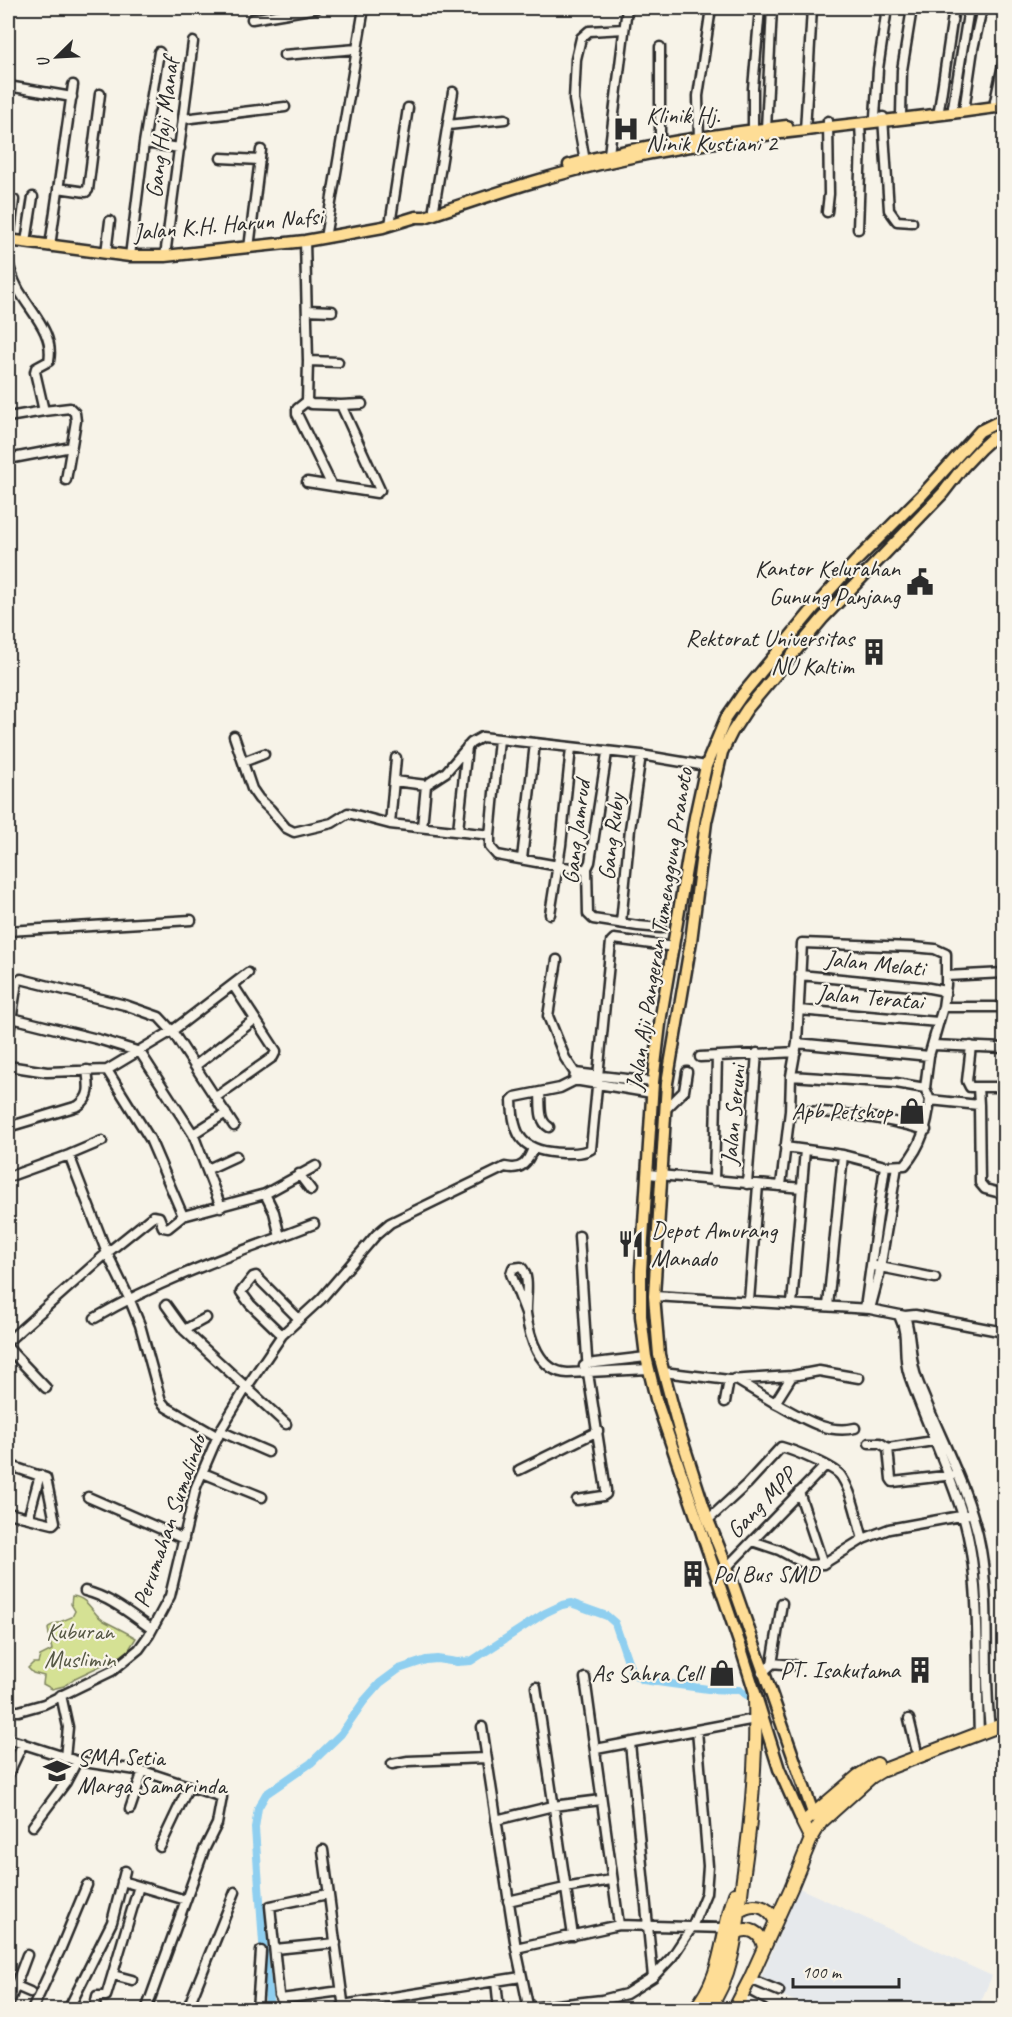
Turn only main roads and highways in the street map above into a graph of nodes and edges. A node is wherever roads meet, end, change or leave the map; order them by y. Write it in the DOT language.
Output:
graph roads {
  1 [pos="1001,102"];
  2 [pos="961,108"];
  3 [pos="881,118"];
  4 [pos="828,125"];
  5 [pos="805,127"];
  6 [pos="753,134"];
  7 [pos="699,141"];
  8 [pos="570,169"];
  9 [pos="416,217"];
  10 [pos="8,240"];
  11 [pos="1005,419"];
  12 [pos="1005,433"];
  13 [pos="813,609"];
  14 [pos="822,618"];
  15 [pos="751,1639"];
  16 [pos="739,1642"];
  17 [pos="754,1697"];
  18 [pos="1005,1716"];
  19 [pos="1005,1724"];
  20 [pos="984,1727"];
  21 [pos="817,1817"];
  22 [pos="802,1823"];
  23 [pos="810,1839"];
  24 [pos="743,1881"];
  25 [pos="739,1911"];
  26 [pos="776,1920"];
  27 [pos="730,1931"];
  28 [pos="764,1947"];
  29 [pos="694,2010"];
  30 [pos="708,2010"];
  31 [pos="734,2010"];
  1 -- 2 [label="main road, Jalan K.H. Harun Nafsi"];
  2 -- 3 [label="main road, Jalan K.H. Harun Nafsi"];
  2 -- 3 [label="main road, Jalan K.H. Harun Nafsi"];
  3 -- 4 [label="main road, Jalan K.H. Harun Nafsi"];
  3 -- 4 [label="main road, Jalan K.H. Harun Nafsi"];
  4 -- 5 [label="main road, Jalan K.H. Harun Nafsi"];
  5 -- 6 [label="main road, Jalan K.H. Harun Nafsi"];
  5 -- 6 [label="main road, Jalan K.H. Harun Nafsi"];
  6 -- 7 [label="main road, Jalan K.H. Harun Nafsi"];
  7 -- 8 [label="main road, Jalan K.H. Harun Nafsi"];
  7 -- 8 [label="main road, Jalan K.H. Harun Nafsi"];
  8 -- 9 [label="main road, Jalan K.H. Harun Nafsi"];
  8 -- 9 [label="main road, Jalan K.H. Harun Nafsi"];
  9 -- 10 [label="main road, Jalan K.H. Harun Nafsi"];
  11 -- 13 [label="main road, Jalan Aji Pangeran Tumenggung Pranoto"];
  12 -- 14 [label="main road, Jalan Aji Pangeran Tumenggung Pranoto"];
  13 -- 14 [label="main road"];
  13 -- 16 [label="main road, Jalan Aji Pangeran Tumenggung Pranoto"];
  14 -- 15 [label="main road, Jalan Aji Pangeran Tumenggung Pranoto"];
  15 -- 16 [label="main road"];
  15 -- 21 [label="main road, Jalan Aji Pangeran Tumenggung Pranoto"];
  16 -- 17 [label="main road, Jalan Aji Pangeran Tumenggung Pranoto"];
  17 -- 22 [label="main road, Jalan Aji Pangeran Tumenggung Pranoto"];
  17 -- 24 [label="highway"];
  18 -- 20 [label="highway"];
  19 -- 20 [label="highway"];
  20 -- 21 [label="highway"];
  20 -- 21 [label="highway"];
  21 -- 22 [label="highway"];
  21 -- 23 [label="highway"];
  22 -- 23 [label="highway"];
  23 -- 26 [label="highway"];
  24 -- 25 [label="highway"];
  24 -- 27 [label="highway"];
  25 -- 26 [label="highway"];
  25 -- 27 [label="highway"];
  26 -- 28 [label="highway"];
  27 -- 28 [label="highway"];
  27 -- 29 [label="highway"];
  27 -- 30 [label="highway"];
  28 -- 31 [label="highway"];
}
